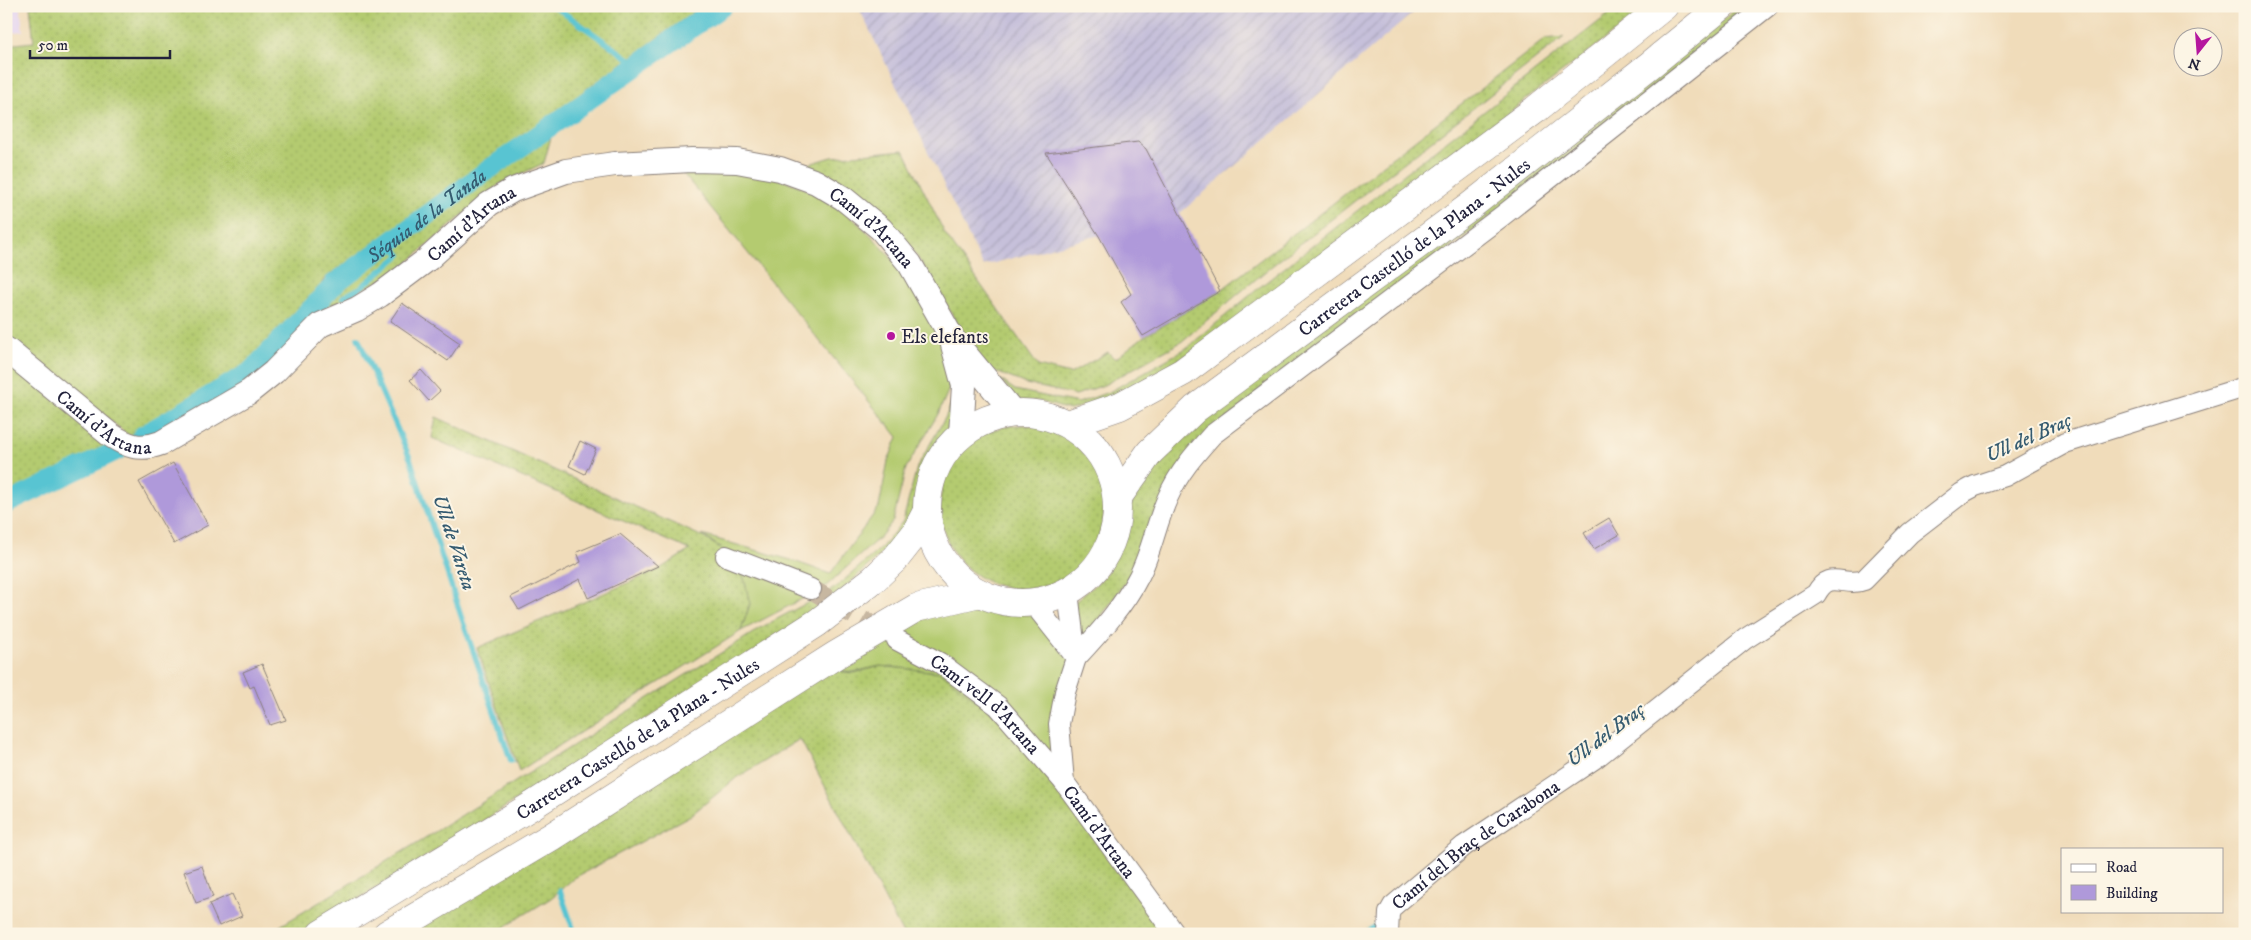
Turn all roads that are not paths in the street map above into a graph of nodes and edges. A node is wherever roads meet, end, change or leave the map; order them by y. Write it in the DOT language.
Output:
graph roads {
  1 [pos="1664,6"];
  2 [pos="1722,6"];
  3 [pos="1768,6"];
  4 [pos="952,338"];
  5 [pos="6,349"];
  6 [pos="2245,387"];
  7 [pos="1013,412"];
  8 [pos="1068,424"];
  9 [pos="961,434"];
  10 [pos="1118,497"];
  11 [pos="926,511"];
  12 [pos="726,556"];
  13 [pos="811,589"];
  14 [pos="1068,592"];
  15 [pos="980,593"];
  16 [pos="1033,603"];
  17 [pos="896,640"];
  18 [pos="1076,658"];
  19 [pos="1064,782"];
  20 [pos="321,934"];
  21 [pos="388,934"];
  22 [pos="1175,934"];
  23 [pos="1388,934"];
  1 -- 8 [label="main road, Carretera Castelló de la Plana - Nules"];
  2 -- 10 [label="main road, Carretera Castelló de la Plana - Nules"];
  3 -- 18 [label="street"];
  4 -- 5 [label="street, Camí d'Artana"];
  4 -- 7 [label="street, Camí d'Artana"];
  4 -- 9 [label="street, Camí d'Artana"];
  6 -- 23 [label="street, Camí del Braç de Carabona"];
  7 -- 8 [label="main road"];
  7 -- 9 [label="main road"];
  8 -- 10 [label="main road"];
  9 -- 11 [label="main road"];
  10 -- 14 [label="main road"];
  11 -- 15 [label="main road"];
  11 -- 20 [label="main road, Carretera Castelló de la Plana - Nules"];
  12 -- 13 [label="street"];
  14 -- 16 [label="main road"];
  14 -- 18 [label="street, Camí d'Artana"];
  15 -- 16 [label="main road"];
  15 -- 21 [label="main road, Carretera Castelló de la Plana - Nules"];
  16 -- 18 [label="street"];
  17 -- 19 [label="street, Camí vell d'Artana"];
  18 -- 19 [label="street, Camí d'Artana"];
  19 -- 22 [label="street, Camí d'Artana"];
}
